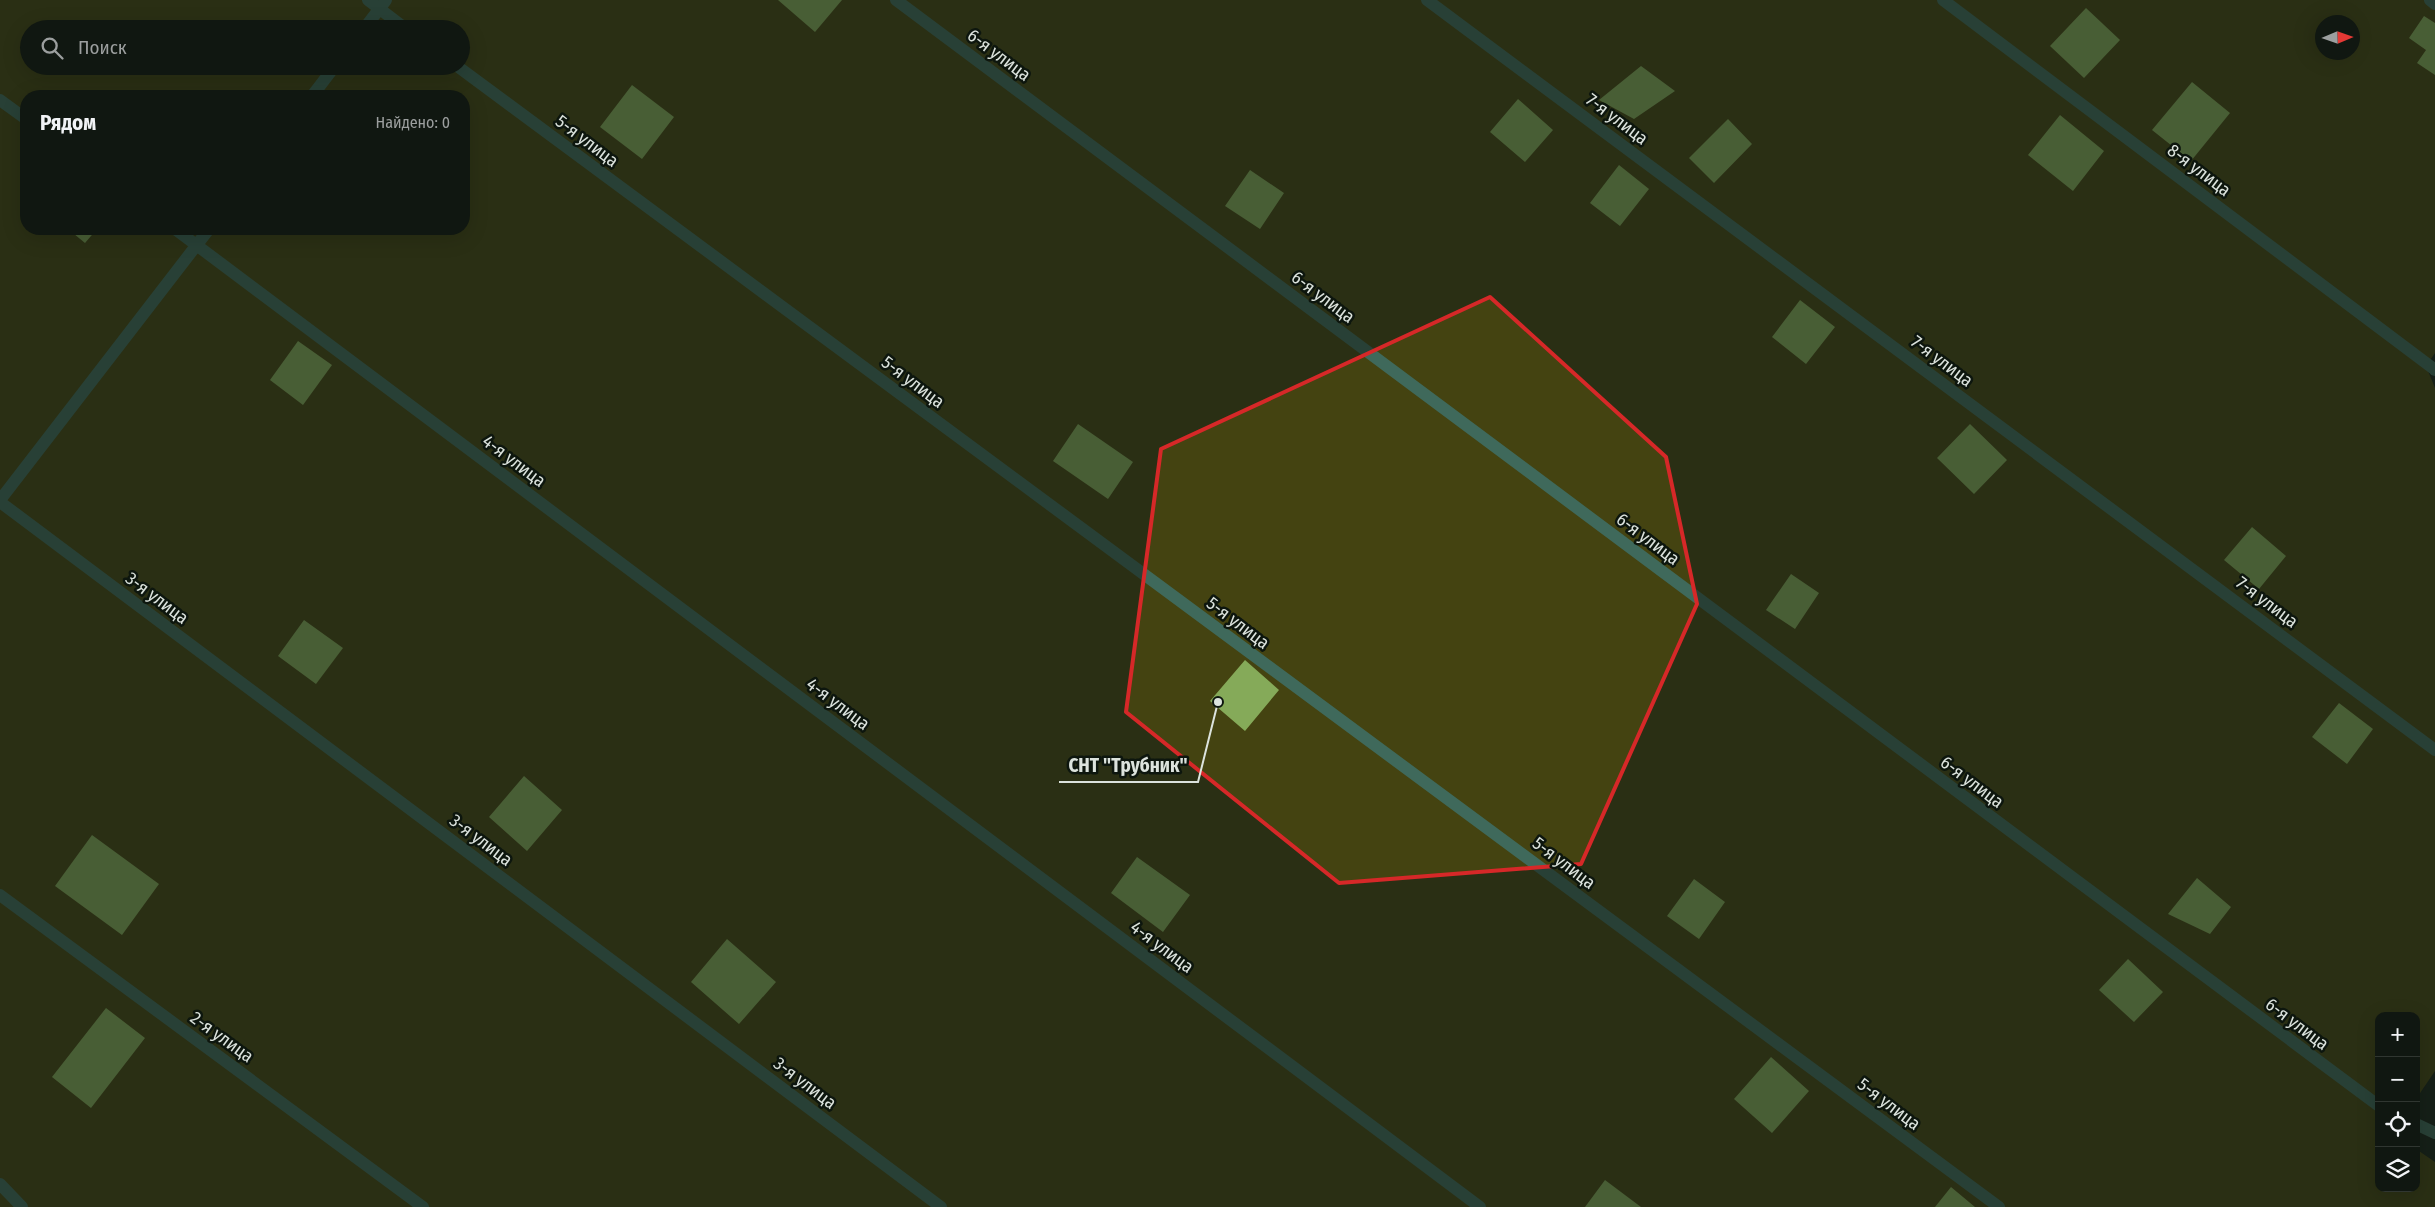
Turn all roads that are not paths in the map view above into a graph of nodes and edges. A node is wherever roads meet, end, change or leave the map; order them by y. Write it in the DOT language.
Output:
graph roads {
  1 [pos="368,0"];
  2 [pos="896,0"];
  3 [pos="1427,0"];
  4 [pos="1943,0"];
  5 [pos="2430,0"];
  6 [pos="383,4"];
  7 [pos="2435,4"];
  8 [pos="371,20"];
  9 [pos="398,20"];
  10 [pos="328,75"];
  11 [pos="469,75"];
  12 [pos="317,90"];
  13 [pos="0,100"];
  14 [pos="20,115"];
  15 [pos="183,235"];
  16 [pos="204,235"];
  17 [pos="196,245"];
  18 [pos="2435,369"];
  19 [pos="0,501"];
  20 [pos="2435,750"];
  21 [pos="0,895"];
  22 [pos="2375,1103"];
  23 [pos="2420,1126"];
  24 [pos="2435,1132"];
  25 [pos="0,1184"];
  26 [pos="22,1207"];
  27 [pos="423,1207"];
  28 [pos="941,1207"];
  29 [pos="1480,1207"];
  30 [pos="1999,1207"];
  1 -- 6 [label="lane"];
  2 -- 22 [label="lane, 6-я улица"];
  3 -- 20 [label="lane, 7-я улица"];
  4 -- 18 [label="lane, 8-я улица"];
  5 -- 7 [label="lane"];
  6 -- 8 [label="lane"];
  6 -- 9 [label="lane"];
  10 -- 12 [label="lane"];
  11 -- 30 [label="lane, 5-я улица"];
  13 -- 14 [label="lane"];
  15 -- 17 [label="lane, 4-я улица"];
  16 -- 17 [label="lane"];
  17 -- 19 [label="lane"];
  17 -- 29 [label="lane, 4-я улица"];
  19 -- 28 [label="lane, 3-я улица"];
  21 -- 27 [label="lane, 2-я улица"];
  23 -- 24 [label="lane"];
  25 -- 26 [label="lane"];
}
